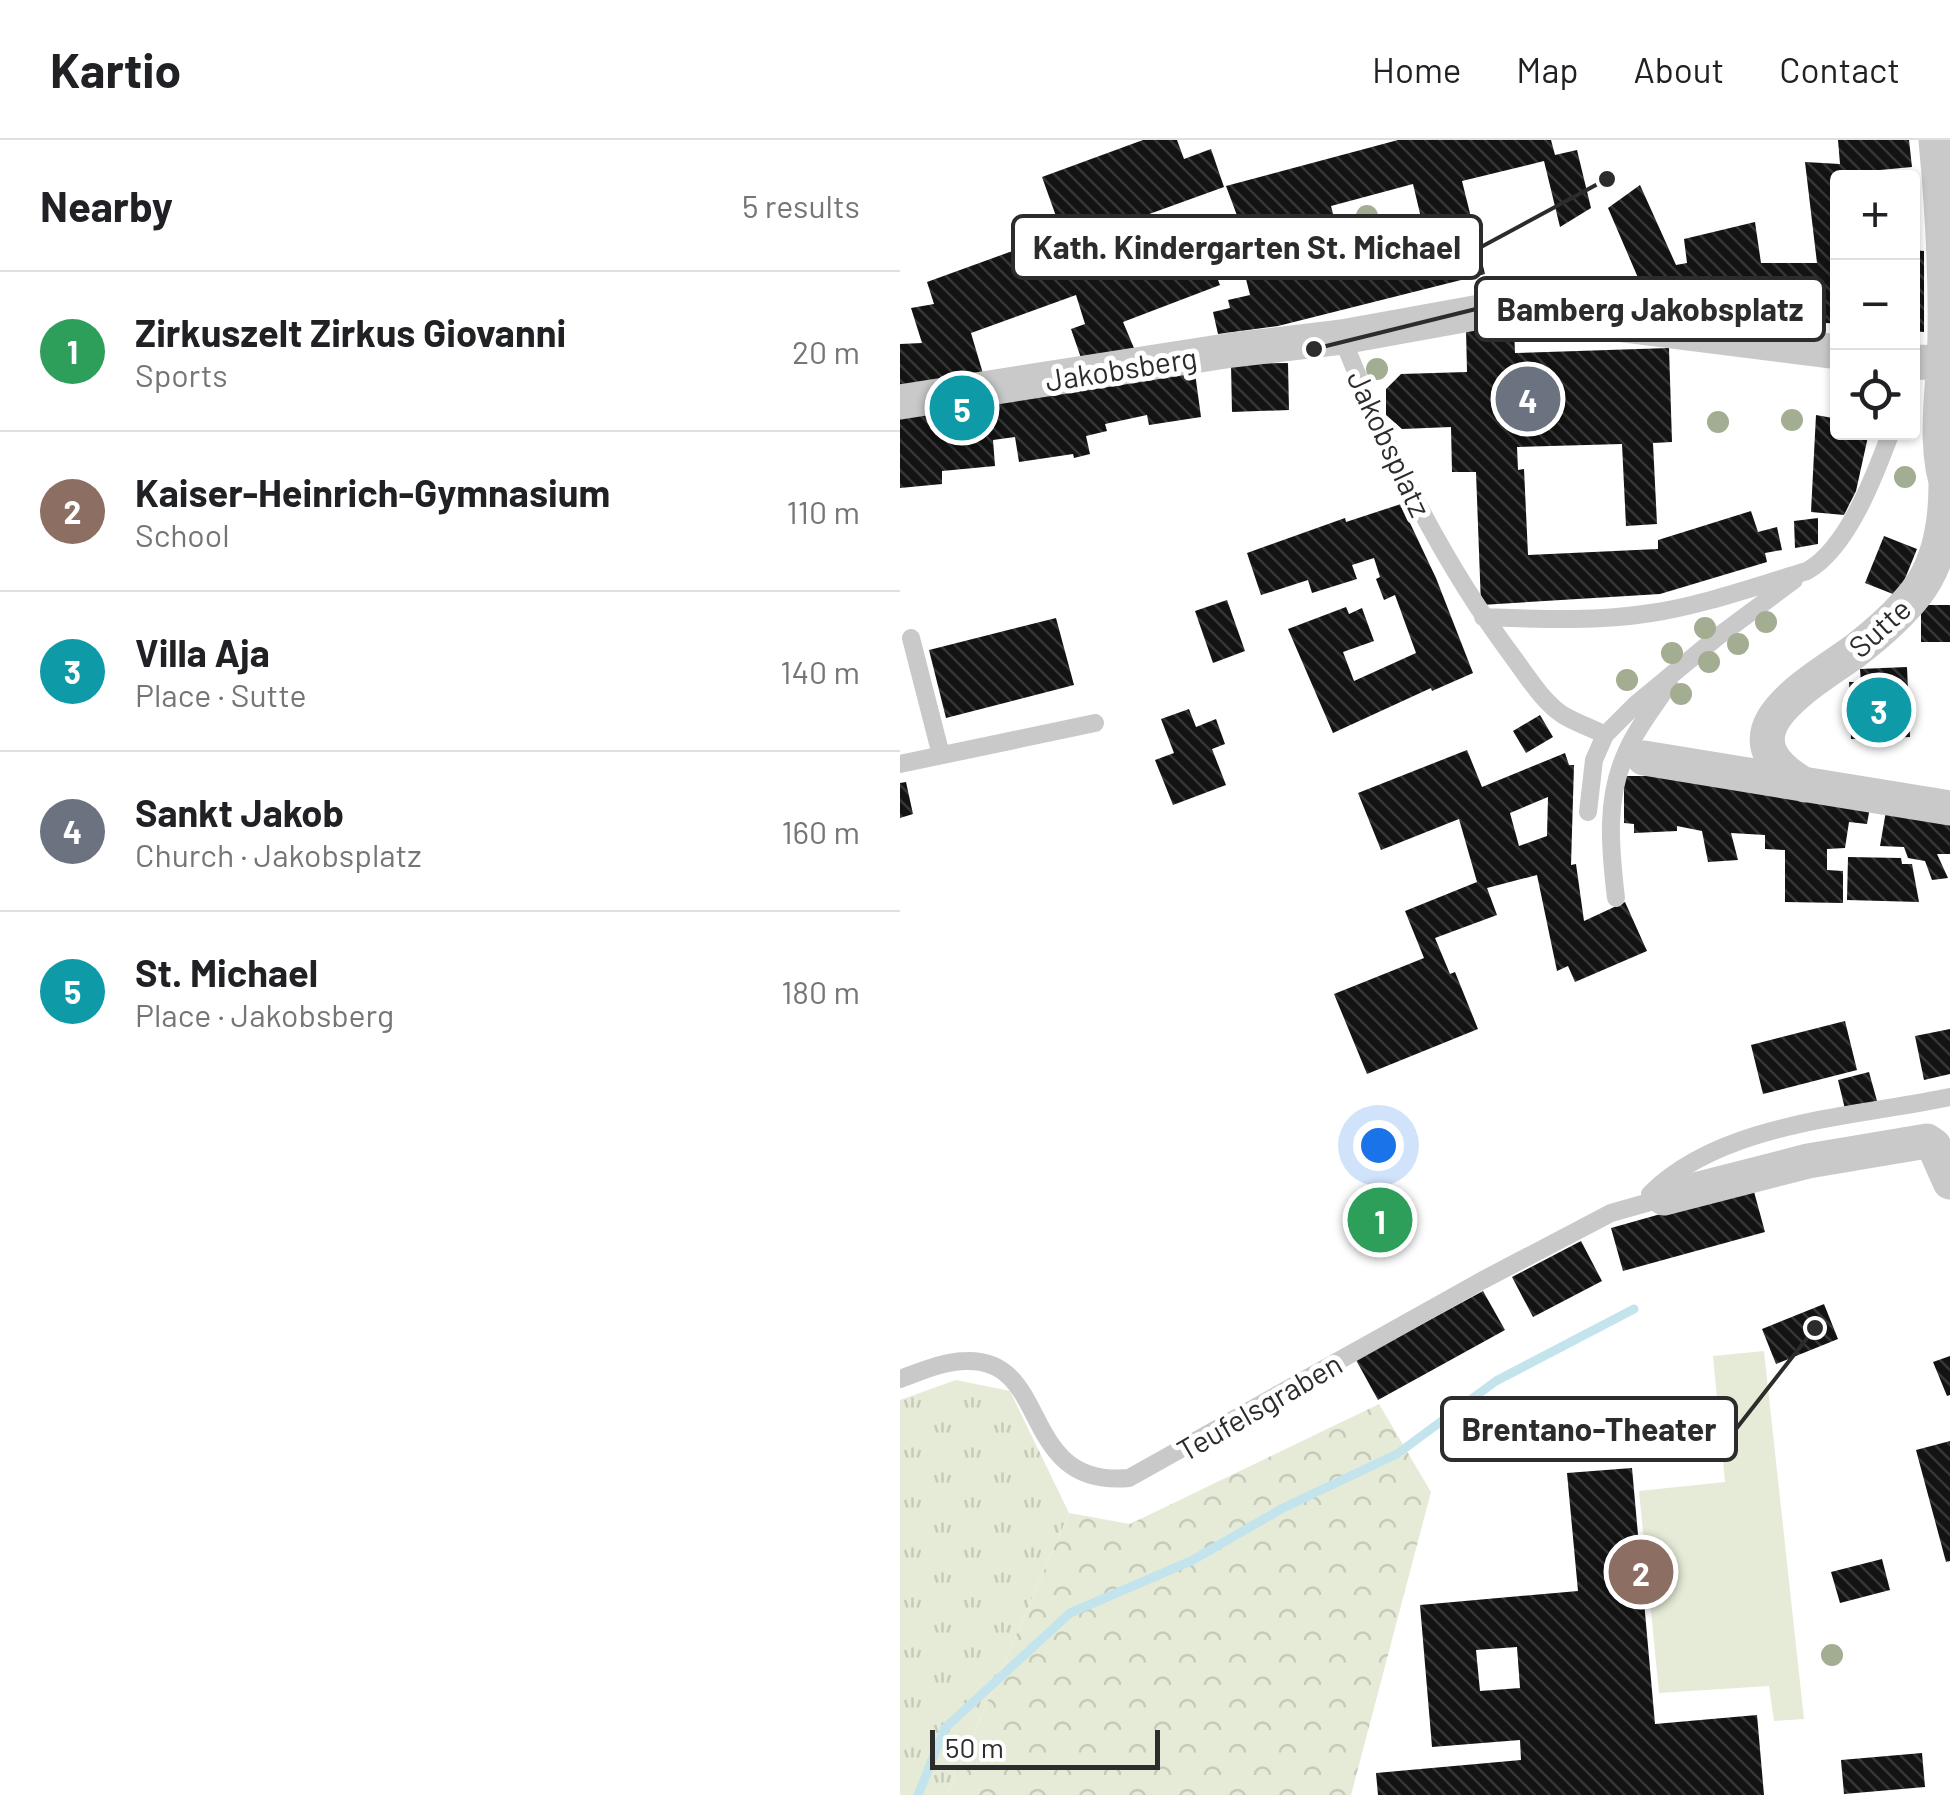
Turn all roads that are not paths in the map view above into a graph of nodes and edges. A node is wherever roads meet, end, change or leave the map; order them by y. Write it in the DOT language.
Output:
graph roads {
  1 [pos="1936,140"];
  2 [pos="1342,338"];
  3 [pos="1830,351"];
  4 [pos="1928,367"];
  5 [pos="900,402"];
  6 [pos="1888,440"];
  7 [pos="1948,489"];
  8 [pos="1807,571"];
  9 [pos="1482,617"];
  10 [pos="911,638"];
  11 [pos="1677,671"];
  12 [pos="1095,724"];
  13 [pos="1606,735"];
  14 [pos="941,755"];
  15 [pos="1644,758"];
  16 [pos="900,764"];
  17 [pos="1805,785"];
  18 [pos="1950,808"];
  19 [pos="1588,812"];
  20 [pos="1616,898"];
  21 [pos="1950,1097"];
  22 [pos="1938,1133"];
  23 [pos="1950,1182"];
  24 [pos="1653,1200"];
  25 [pos="900,1378"];
  1 -- 4 [label="street"];
  2 -- 3 [label="street, Jakobsplatz"];
  2 -- 5 [label="street, Jakobsberg"];
  2 -- 9 [label="lane, Jakobsplatz"];
  4 -- 7 [label="street"];
  6 -- 8 [label="lane"];
  7 -- 17 [label="street, Sutte"];
  8 -- 9 [label="lane"];
  8 -- 11 [label="lane"];
  9 -- 13 [label="lane, Jakobsplatz"];
  10 -- 14 [label="lane"];
  11 -- 13 [label="lane"];
  11 -- 20 [label="lane"];
  12 -- 14 [label="lane"];
  13 -- 19 [label="lane"];
  14 -- 16 [label="lane"];
  15 -- 17 [label="street"];
  17 -- 18 [label="street"];
  21 -- 24 [label="lane, Teufelsgraben"];
  22 -- 23 [label="street"];
  22 -- 24 [label="street, Teufelsgraben"];
  24 -- 25 [label="lane, Teufelsgraben"];
}
